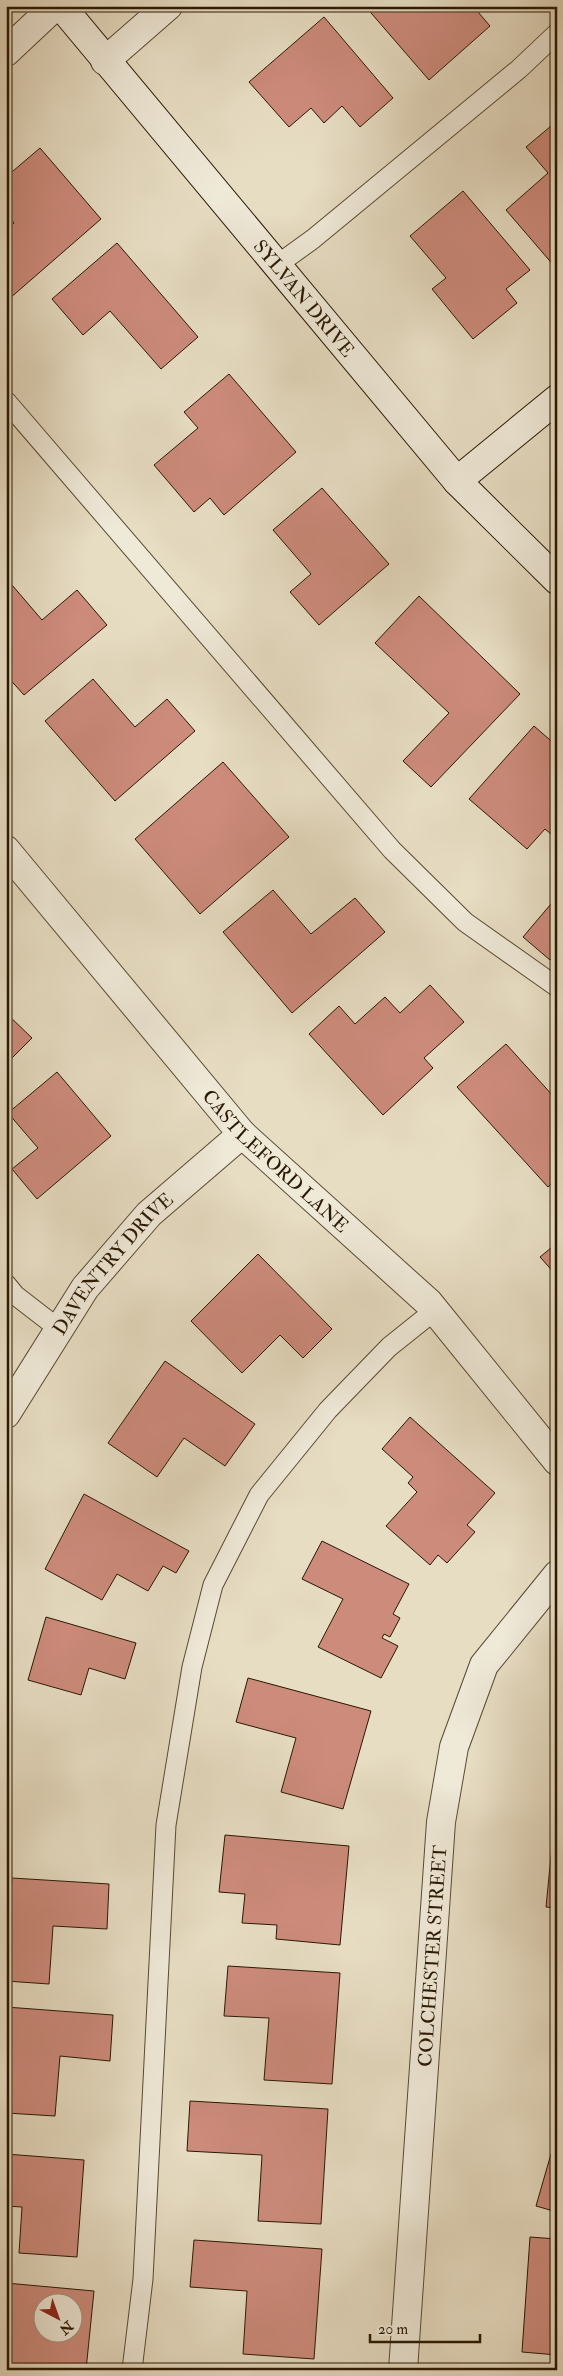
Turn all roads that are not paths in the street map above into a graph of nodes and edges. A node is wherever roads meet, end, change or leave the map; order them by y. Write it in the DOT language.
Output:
graph roads {
  1 [pos="56,6"];
  2 [pos="61,6"];
  3 [pos="168,6"];
  4 [pos="557,34"];
  5 [pos="6,52"];
  6 [pos="105,61"];
  7 [pos="277,266"];
  8 [pos="557,399"];
  9 [pos="6,402"];
  10 [pos="457,481"];
  11 [pos="557,580"];
  12 [pos="6,850"];
  13 [pos="557,987"];
  14 [pos="242,1134"];
  15 [pos="6,1284"];
  16 [pos="434,1311"];
  17 [pos="59,1329"];
  18 [pos="6,1414"];
  19 [pos="557,1460"];
  20 [pos="557,1575"];
  21 [pos="132,2370"];
  22 [pos="403,2370"];
  1 -- 5 [label="street"];
  2 -- 6 [label="street, SYLVAN DRIVE"];
  3 -- 6 [label="street"];
  4 -- 7 [label="lane"];
  6 -- 7 [label="street, SYLVAN DRIVE"];
  7 -- 10 [label="street, SYLVAN DRIVE"];
  8 -- 10 [label="street"];
  9 -- 13 [label="lane"];
  10 -- 11 [label="street, SYLVAN DRIVE"];
  12 -- 14 [label="street, CASTLEFORD LANE"];
  14 -- 16 [label="street, CASTLEFORD LANE"];
  14 -- 17 [label="street, DAVENTRY DRIVE"];
  15 -- 17 [label="lane"];
  16 -- 19 [label="street, CASTLEFORD LANE"];
  16 -- 21 [label="lane"];
  17 -- 18 [label="street, DAVENTRY DRIVE"];
  20 -- 22 [label="street, COLCHESTER STREET"];
}
